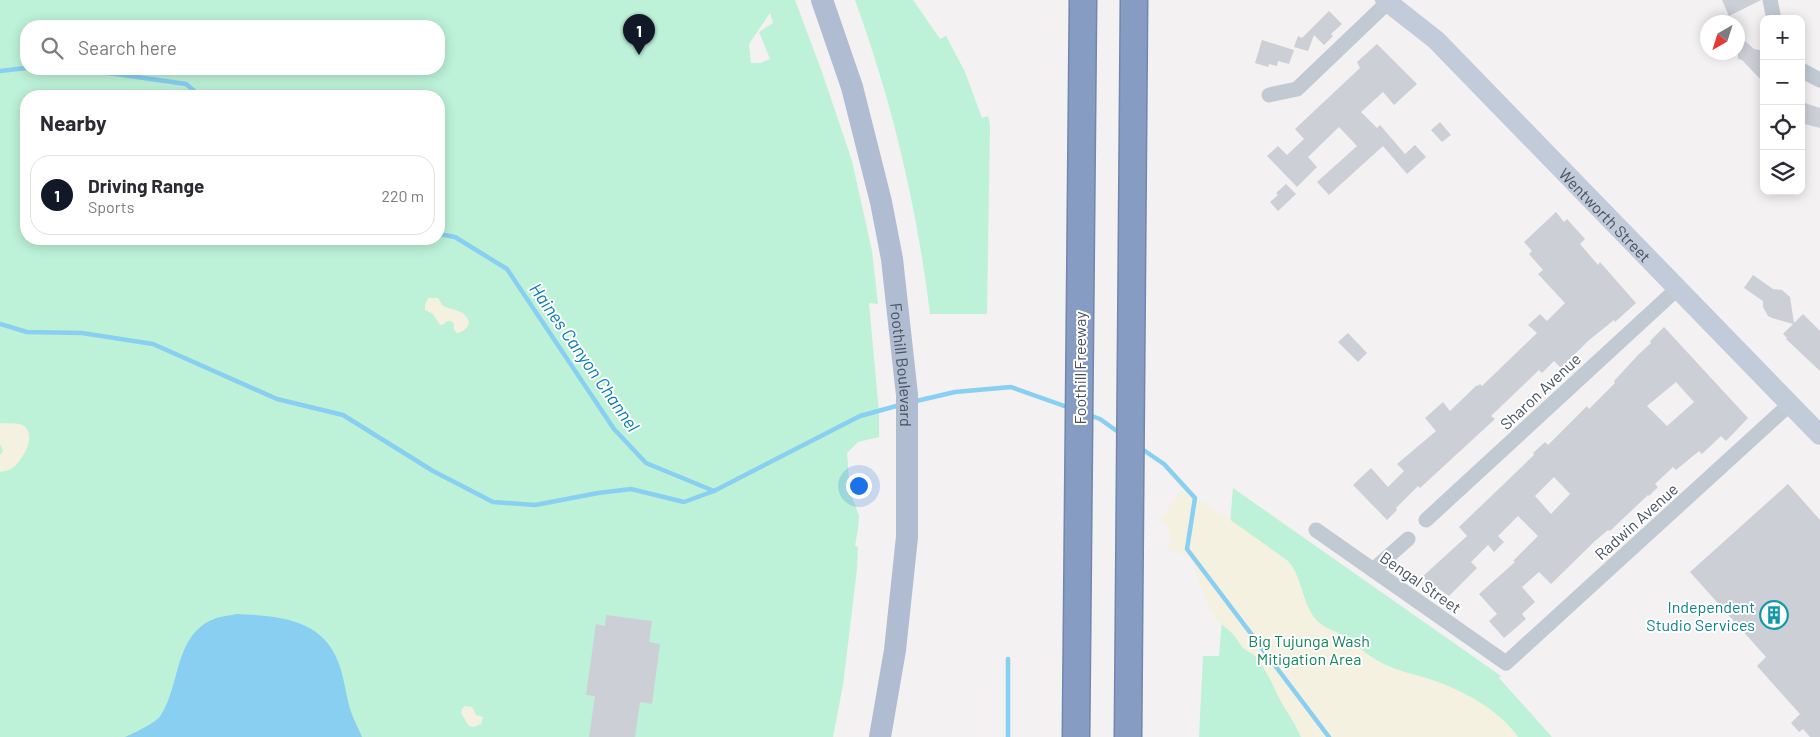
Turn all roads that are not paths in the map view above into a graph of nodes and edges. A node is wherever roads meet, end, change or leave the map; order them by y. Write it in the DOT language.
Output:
graph roads {
  1 [pos="822,0"];
  2 [pos="1083,0"];
  3 [pos="1134,0"];
  4 [pos="1770,0"];
  5 [pos="1386,1"];
  6 [pos="1773,15"];
  7 [pos="1805,72"];
  8 [pos="1820,80"];
  9 [pos="1269,95"];
  10 [pos="1678,288"];
  11 [pos="1790,404"];
  12 [pos="1820,435"];
  13 [pos="1426,520"];
  14 [pos="1316,530"];
  15 [pos="1408,539"];
  16 [pos="1373,570"];
  17 [pos="1506,663"];
  18 [pos="880,737"];
  19 [pos="1076,737"];
  20 [pos="1128,737"];
  1 -- 18 [label="main road, Foothill Boulevard"];
  2 -- 19 [label="highway, Foothill Freeway"];
  3 -- 20 [label="highway"];
  4 -- 6 [label="street"];
  5 -- 9 [label="street"];
  5 -- 10 [label="main road, Wentworth Street"];
  7 -- 8 [label="street"];
  10 -- 11 [label="main road, Wentworth Street"];
  10 -- 13 [label="street, Sharon Avenue"];
  11 -- 12 [label="main road, Wentworth Street"];
  11 -- 17 [label="street, Radwin Avenue"];
  14 -- 16 [label="street, Bengal Street"];
  15 -- 16 [label="street"];
  16 -- 17 [label="street, Bengal Street"];
}
